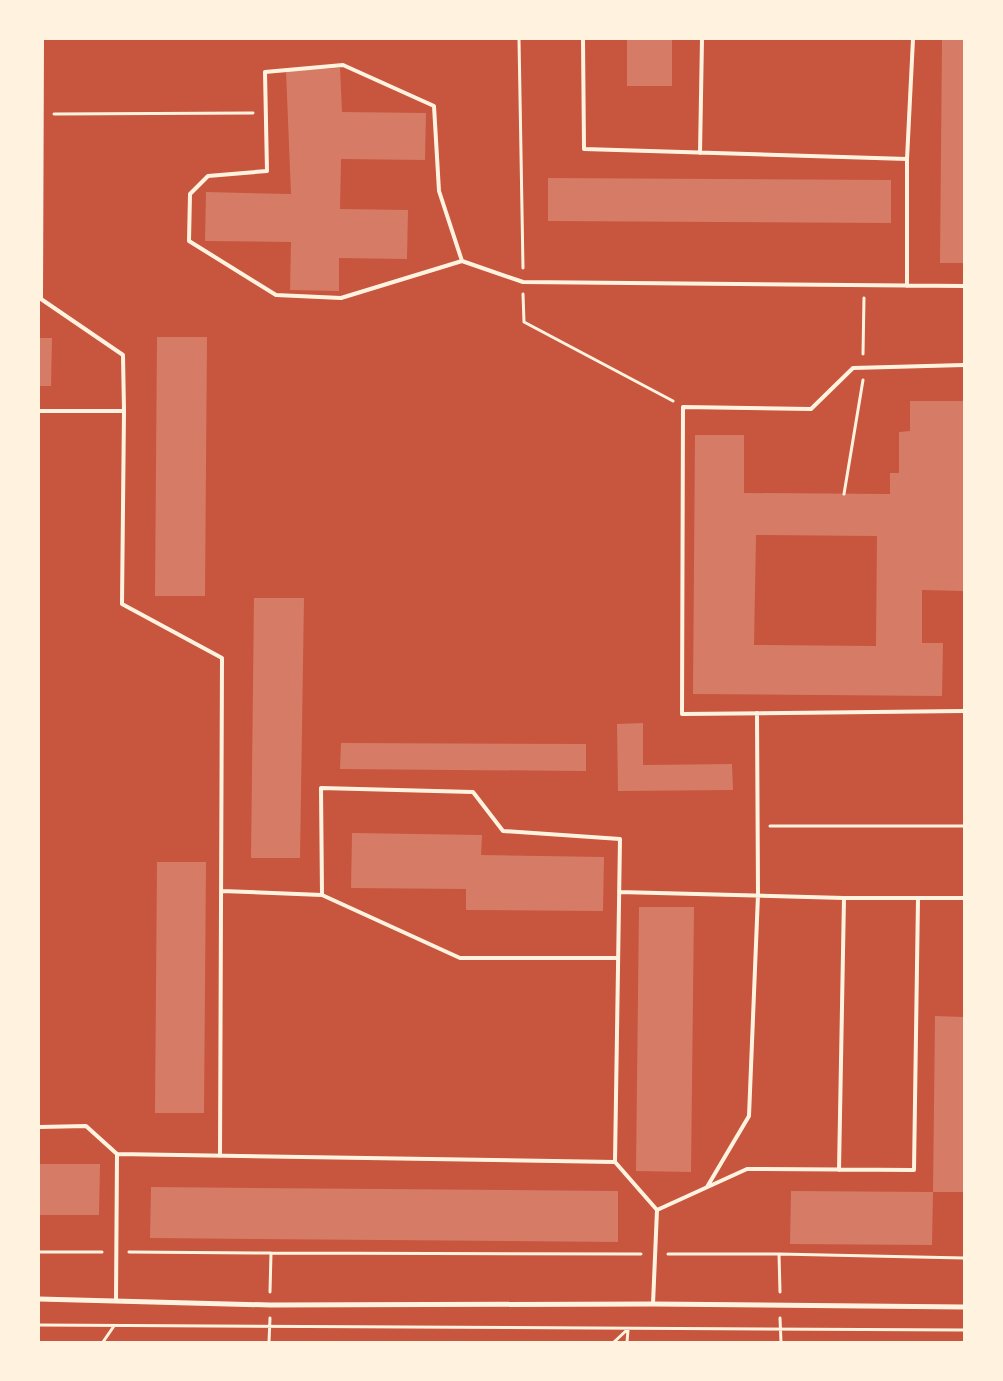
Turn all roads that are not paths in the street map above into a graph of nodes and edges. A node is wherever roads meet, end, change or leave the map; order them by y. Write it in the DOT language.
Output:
graph roads {
  1 [pos="42,39"];
  2 [pos="583,39"];
  3 [pos="702,39"];
  4 [pos="913,39"];
  5 [pos="700,153"];
  6 [pos="907,159"];
  7 [pos="462,261"];
  8 [pos="907,286"];
  9 [pos="964,286"];
  10 [pos="964,365"];
  11 [pos="39,411"];
  12 [pos="124,411"];
  13 [pos="964,711"];
  14 [pos="757,713"];
  15 [pos="222,891"];
  16 [pos="619,892"];
  17 [pos="322,895"];
  18 [pos="758,895"];
  19 [pos="844,898"];
  20 [pos="918,898"];
  21 [pos="964,898"];
  22 [pos="618,958"];
  23 [pos="39,1127"];
  24 [pos="117,1154"];
  25 [pos="220,1156"];
  26 [pos="615,1162"];
  27 [pos="839,1170"];
  28 [pos="708,1188"];
  29 [pos="657,1210"];
  30 [pos="39,1299"];
  31 [pos="116,1301"];
  32 [pos="653,1304"];
  33 [pos="964,1307"];
  1 -- 12 [label="lane"];
  2 -- 5 [label="lane"];
  3 -- 5 [label="lane"];
  4 -- 6 [label="lane"];
  5 -- 6 [label="lane"];
  6 -- 8 [label="lane"];
  7 -- 7 [label="lane"];
  7 -- 8 [label="lane"];
  8 -- 9 [label="lane"];
  10 -- 14 [label="lane"];
  11 -- 12 [label="lane"];
  12 -- 15 [label="lane"];
  13 -- 14 [label="lane"];
  14 -- 18 [label="lane"];
  15 -- 17 [label="lane"];
  15 -- 25 [label="lane"];
  16 -- 17 [label="lane"];
  16 -- 18 [label="lane"];
  16 -- 22 [label="lane"];
  17 -- 22 [label="lane"];
  18 -- 19 [label="lane"];
  18 -- 28 [label="lane"];
  19 -- 20 [label="lane"];
  19 -- 27 [label="lane"];
  20 -- 21 [label="lane"];
  20 -- 27 [label="lane"];
  22 -- 26 [label="lane"];
  23 -- 24 [label="lane"];
  24 -- 25 [label="lane"];
  24 -- 31 [label="lane"];
  25 -- 26 [label="lane"];
  26 -- 29 [label="lane"];
  27 -- 28 [label="lane"];
  28 -- 29 [label="lane"];
  29 -- 32 [label="lane"];
  30 -- 31 [label="street"];
  31 -- 32 [label="street"];
  32 -- 33 [label="street"];
}
